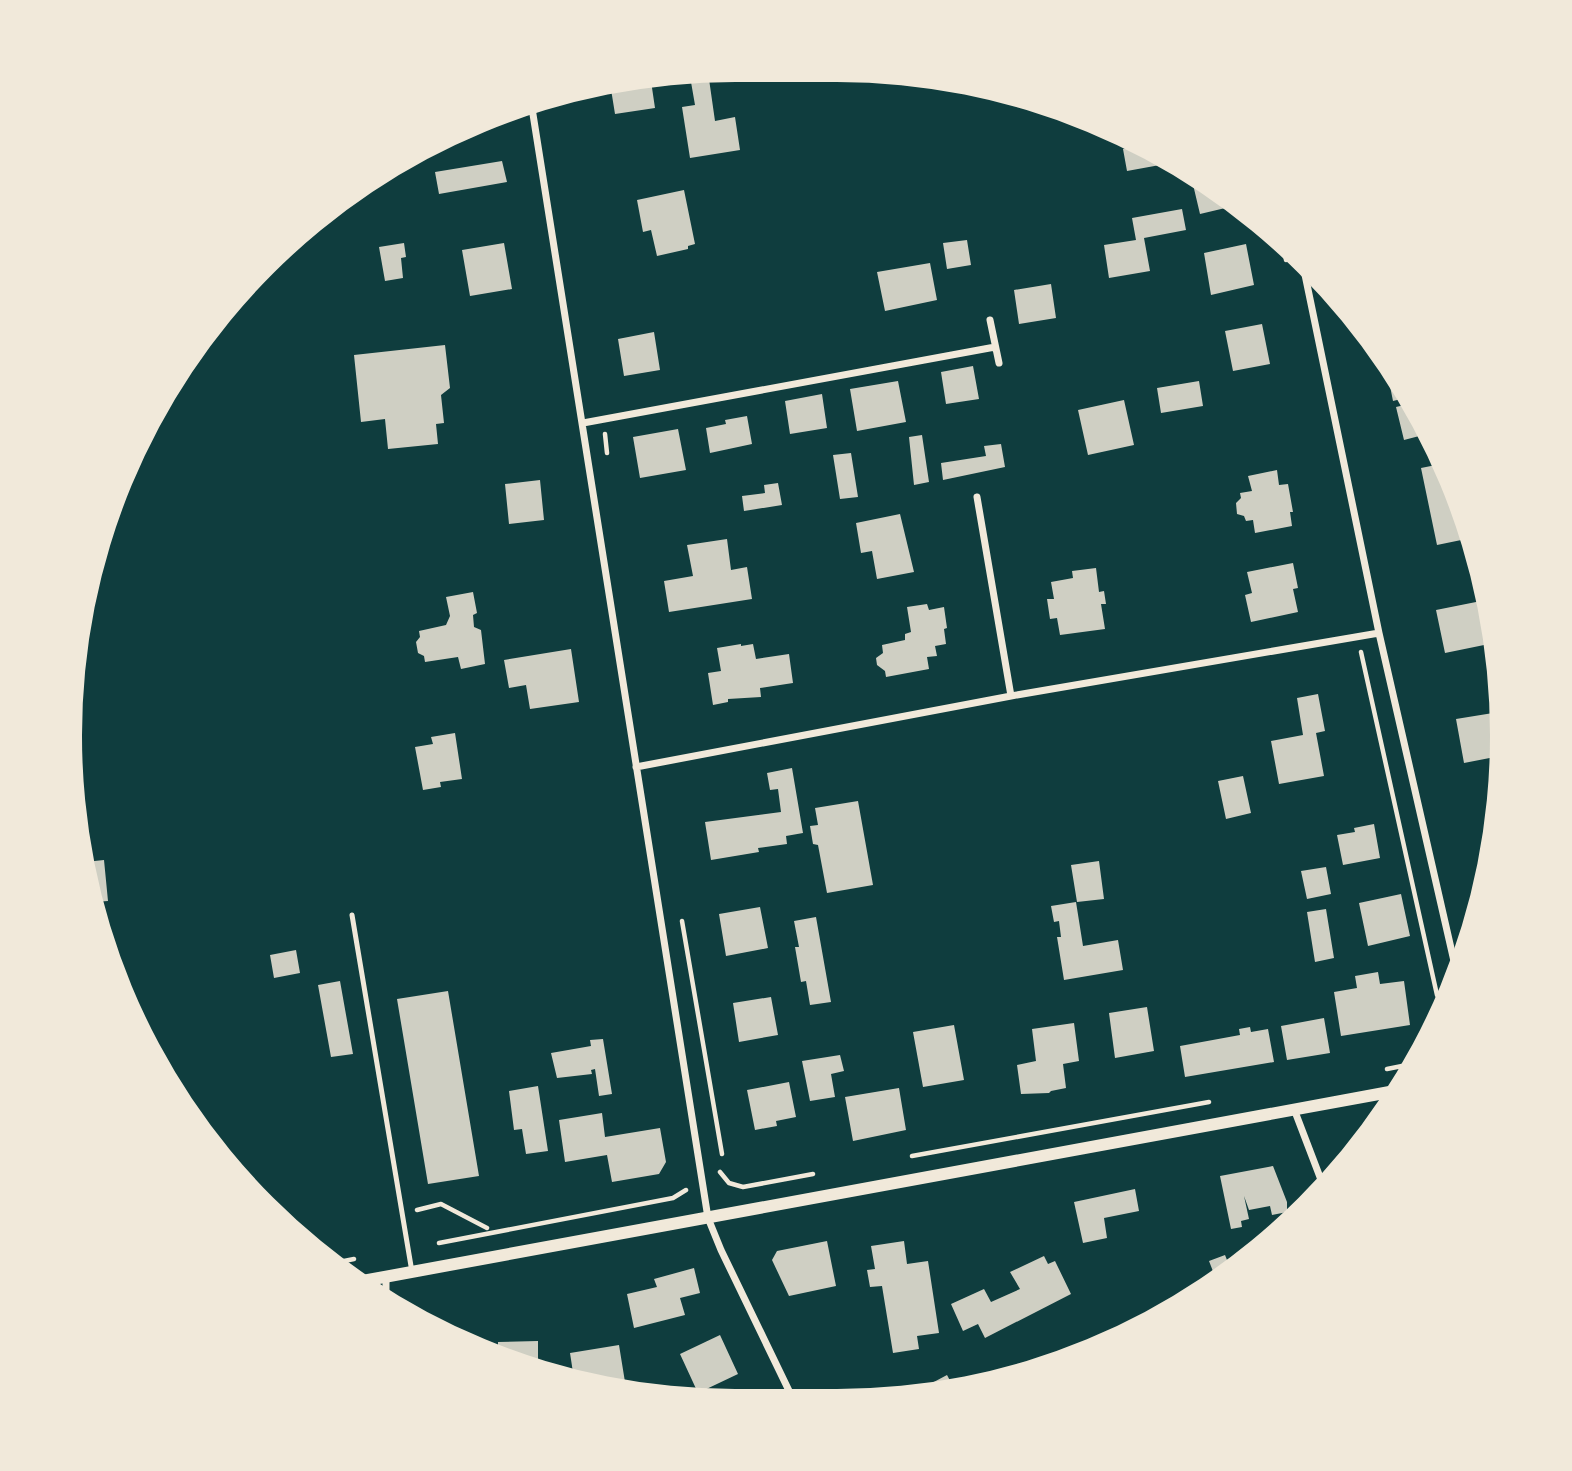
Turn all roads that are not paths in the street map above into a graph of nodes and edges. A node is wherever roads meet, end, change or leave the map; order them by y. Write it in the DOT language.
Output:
graph roads {
  1 [pos="534,115"];
  2 [pos="1307,283"];
  3 [pos="990,320"];
  4 [pos="995,347"];
  5 [pos="999,363"];
  6 [pos="583,422"];
  7 [pos="977,497"];
  8 [pos="1379,633"];
  9 [pos="1011,696"];
  10 [pos="636,767"];
  11 [pos="352,915"];
  12 [pos="1452,953"];
  13 [pos="1383,1093"];
  14 [pos="1293,1109"];
  15 [pos="1319,1175"];
  16 [pos="708,1218"];
  17 [pos="412,1272"];
  18 [pos="386,1277"];
  19 [pos="373,1279"];
  20 [pos="386,1287"];
  21 [pos="788,1389"];
  1 -- 6 [label="street"];
  2 -- 8 [label="street"];
  3 -- 4 [label="street"];
  4 -- 5 [label="street"];
  4 -- 6 [label="street"];
  6 -- 10 [label="street"];
  7 -- 9 [label="street"];
  8 -- 9 [label="street"];
  8 -- 12 [label="street"];
  9 -- 10 [label="street"];
  10 -- 16 [label="street"];
  11 -- 17 [label="lane"];
  13 -- 14 [label="street"];
  14 -- 15 [label="street"];
  14 -- 16 [label="street"];
  16 -- 17 [label="street"];
  16 -- 21 [label="street"];
  17 -- 18 [label="street"];
  18 -- 19 [label="street"];
  18 -- 20 [label="street"];
}
